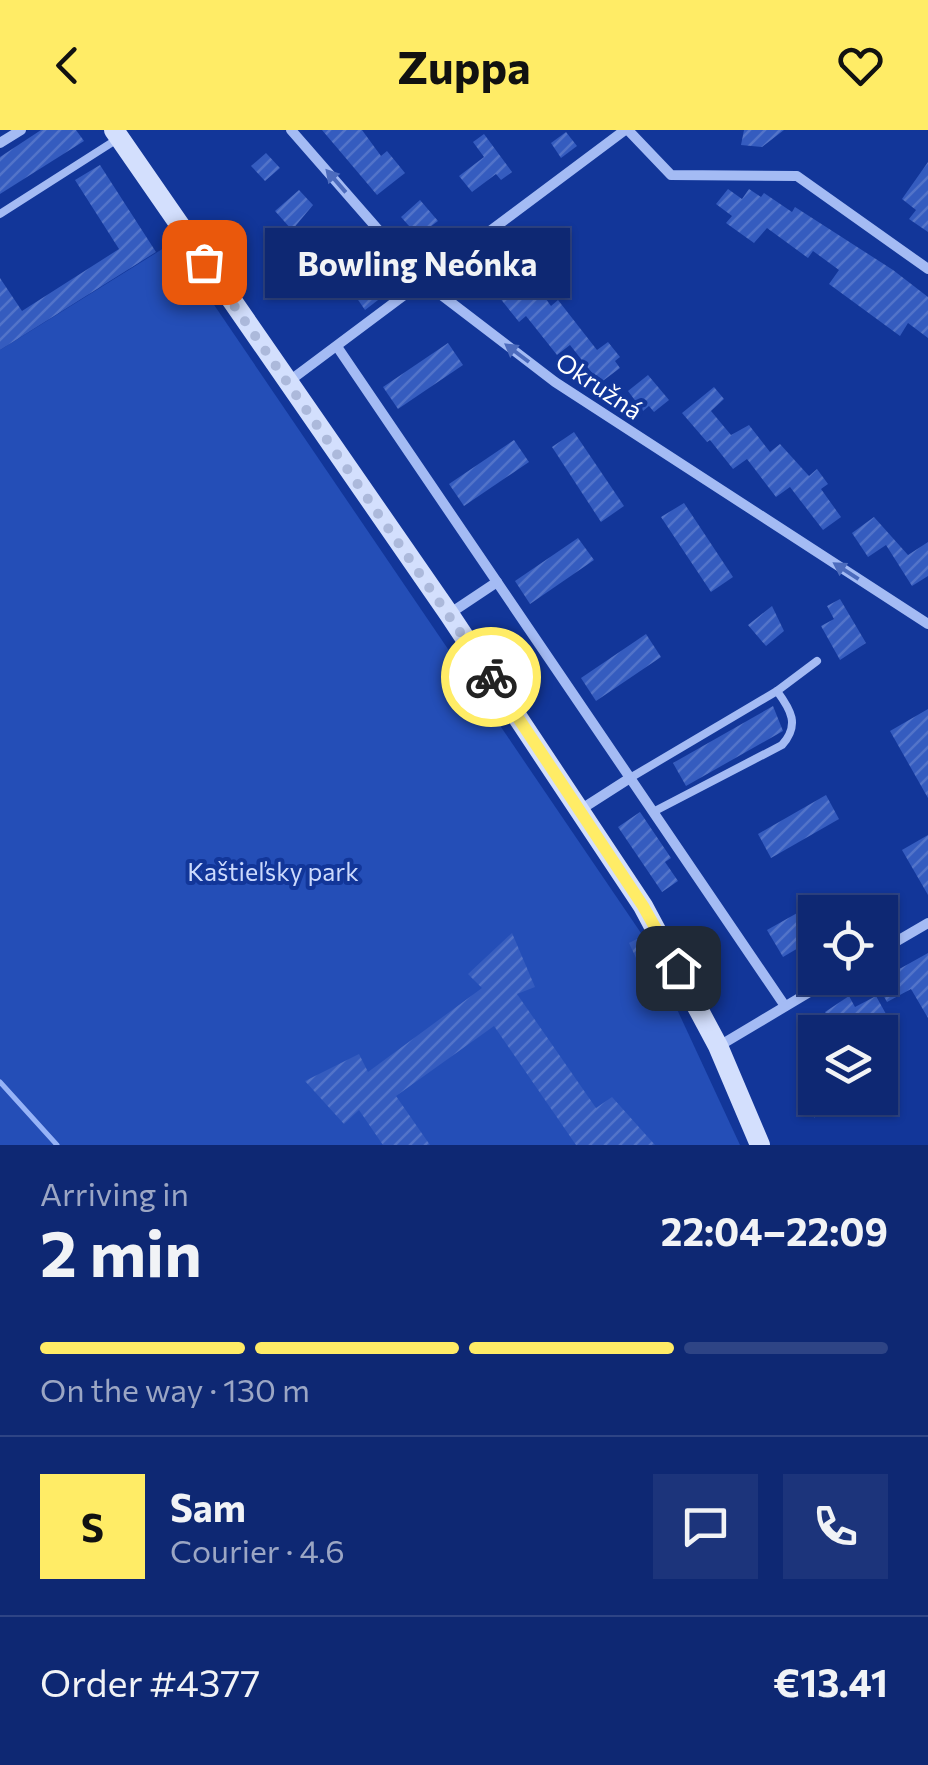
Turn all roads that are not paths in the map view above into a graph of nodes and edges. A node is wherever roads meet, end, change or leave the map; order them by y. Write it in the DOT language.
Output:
graph roads {
  1 [pos="21,130"];
  2 [pos="291,130"];
  3 [pos="627,130"];
  4 [pos="116,134"];
  5 [pos="0,143"];
  6 [pos="0,214"];
  7 [pos="928,269"];
  8 [pos="423,281"];
  9 [pos="338,348"];
  10 [pos="288,383"];
  11 [pos="497,582"];
  12 [pos="448,614"];
  13 [pos="928,624"];
  14 [pos="817,661"];
  15 [pos="777,691"];
  16 [pos="630,778"];
  17 [pos="580,811"];
  18 [pos="653,812"];
  19 [pos="928,923"];
  20 [pos="898,940"];
  21 [pos="804,995"];
  22 [pos="784,1006"];
  23 [pos="718,1046"];
  24 [pos="760,1145"];
  1 -- 5 [label="street"];
  8 -- 2 [label="street, Okružná, one-way"];
  3 -- 7 [label="street"];
  3 -- 8 [label="street"];
  4 -- 6 [label="lane"];
  4 -- 10 [label="street"];
  8 -- 9 [label="street"];
  13 -- 8 [label="street, Okružná, one-way"];
  9 -- 10 [label="street"];
  9 -- 11 [label="street"];
  10 -- 12 [label="street"];
  11 -- 12 [label="street"];
  11 -- 16 [label="street"];
  12 -- 17 [label="street"];
  14 -- 15 [label="lane"];
  15 -- 16 [label="lane"];
  15 -- 18 [label="lane"];
  16 -- 17 [label="street"];
  16 -- 18 [label="street"];
  17 -- 23 [label="street"];
  18 -- 22 [label="street"];
  19 -- 20 [label="street"];
  21 -- 22 [label="street"];
  22 -- 23 [label="street"];
  23 -- 24 [label="street"];
}
